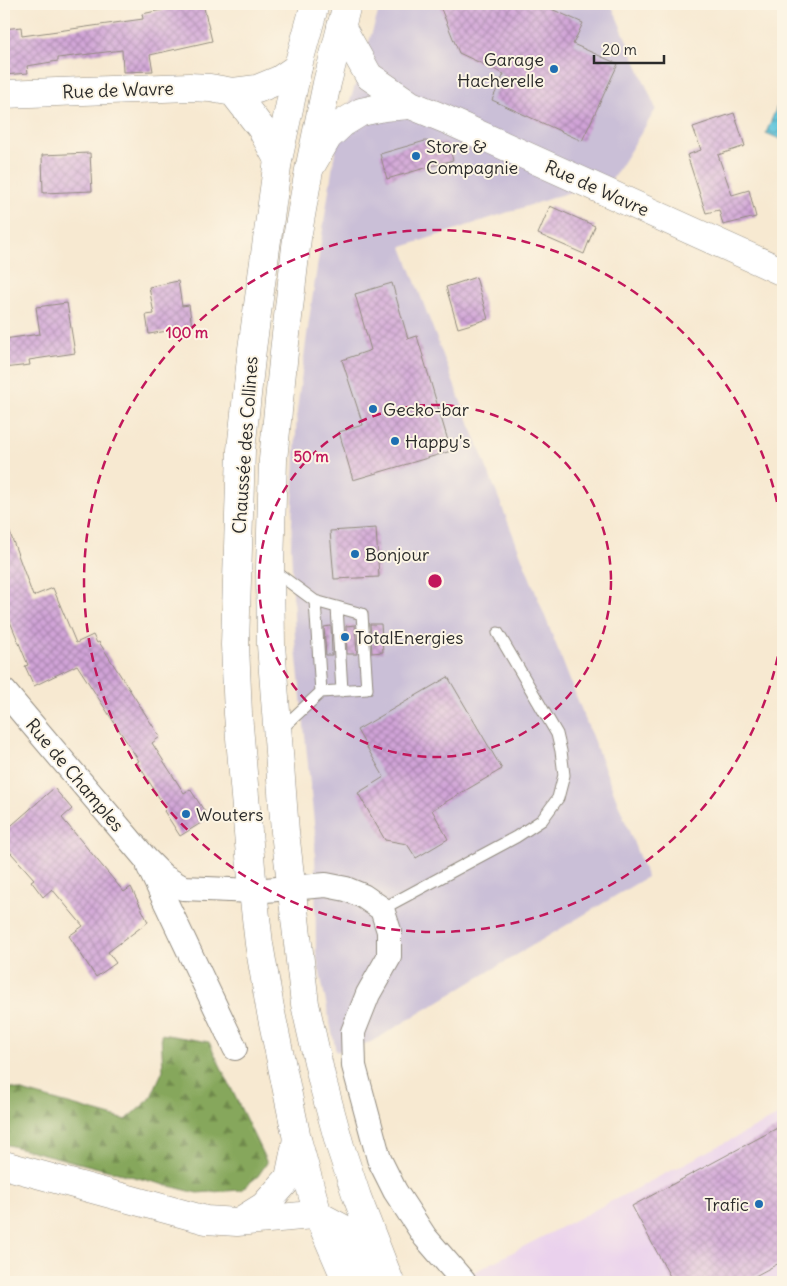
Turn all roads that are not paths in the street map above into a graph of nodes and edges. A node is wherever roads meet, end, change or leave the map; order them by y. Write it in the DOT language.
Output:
graph roads {
  1 [pos="314,4"];
  2 [pos="344,15"];
  3 [pos="298,67"];
  4 [pos="233,92"];
  5 [pos="4,94"];
  6 [pos="411,105"];
  7 [pos="278,160"];
  8 [pos="309,170"];
  9 [pos="783,272"];
  10 [pos="270,568"];
  11 [pos="315,600"];
  12 [pos="337,607"];
  13 [pos="498,633"];
  14 [pos="342,690"];
  15 [pos="4,691"];
  16 [pos="321,692"];
  17 [pos="278,732"];
  18 [pos="146,859"];
  19 [pos="291,888"];
  20 [pos="253,891"];
  21 [pos="382,910"];
  22 [pos="235,1048"];
  23 [pos="297,1139"];
  24 [pos="4,1165"];
  25 [pos="318,1215"];
  26 [pos="237,1222"];
  27 [pos="347,1282"];
  28 [pos="367,1282"];
  29 [pos="390,1282"];
  30 [pos="464,1282"];
  1 -- 3 [label="main road, Chaussée des Collines"];
  2 -- 6 [label="main road, Rue de Wavre"];
  2 -- 8 [label="main road, Chaussée des Collines"];
  3 -- 4 [label="main road, Rue de Wavre"];
  3 -- 7 [label="main road, Chaussée des Collines"];
  4 -- 5 [label="main road, Rue de Wavre"];
  4 -- 7 [label="main road"];
  6 -- 8 [label="main road, Rue de Wavre"];
  6 -- 9 [label="main road, Rue de Wavre"];
  7 -- 20 [label="main road, Chaussée des Collines"];
  8 -- 10 [label="main road, Chaussée des Collines"];
  10 -- 11 [label="lane"];
  10 -- 17 [label="main road, Chaussée des Collines"];
  11 -- 12 [label="lane"];
  11 -- 16 [label="lane"];
  12 -- 14 [label="lane"];
  12 -- 14 [label="lane"];
  13 -- 21 [label="lane"];
  14 -- 16 [label="lane"];
  15 -- 18 [label="street, Rue de Champles"];
  16 -- 17 [label="lane"];
  17 -- 19 [label="main road, Chaussée des Collines"];
  18 -- 20 [label="street, Rue de Champles"];
  18 -- 22 [label="street, Rue de Champles"];
  19 -- 20 [label="street, Rue de Champles"];
  19 -- 21 [label="street"];
  19 -- 29 [label="main road, Chaussée des Collines"];
  20 -- 23 [label="main road, Chaussée des Collines"];
  21 -- 30 [label="street"];
  23 -- 25 [label="main road, Chaussée des Collines"];
  23 -- 26 [label="main road"];
  24 -- 26 [label="main road"];
  25 -- 26 [label="main road"];
  25 -- 27 [label="main road"];
  25 -- 28 [label="main road"];
}
